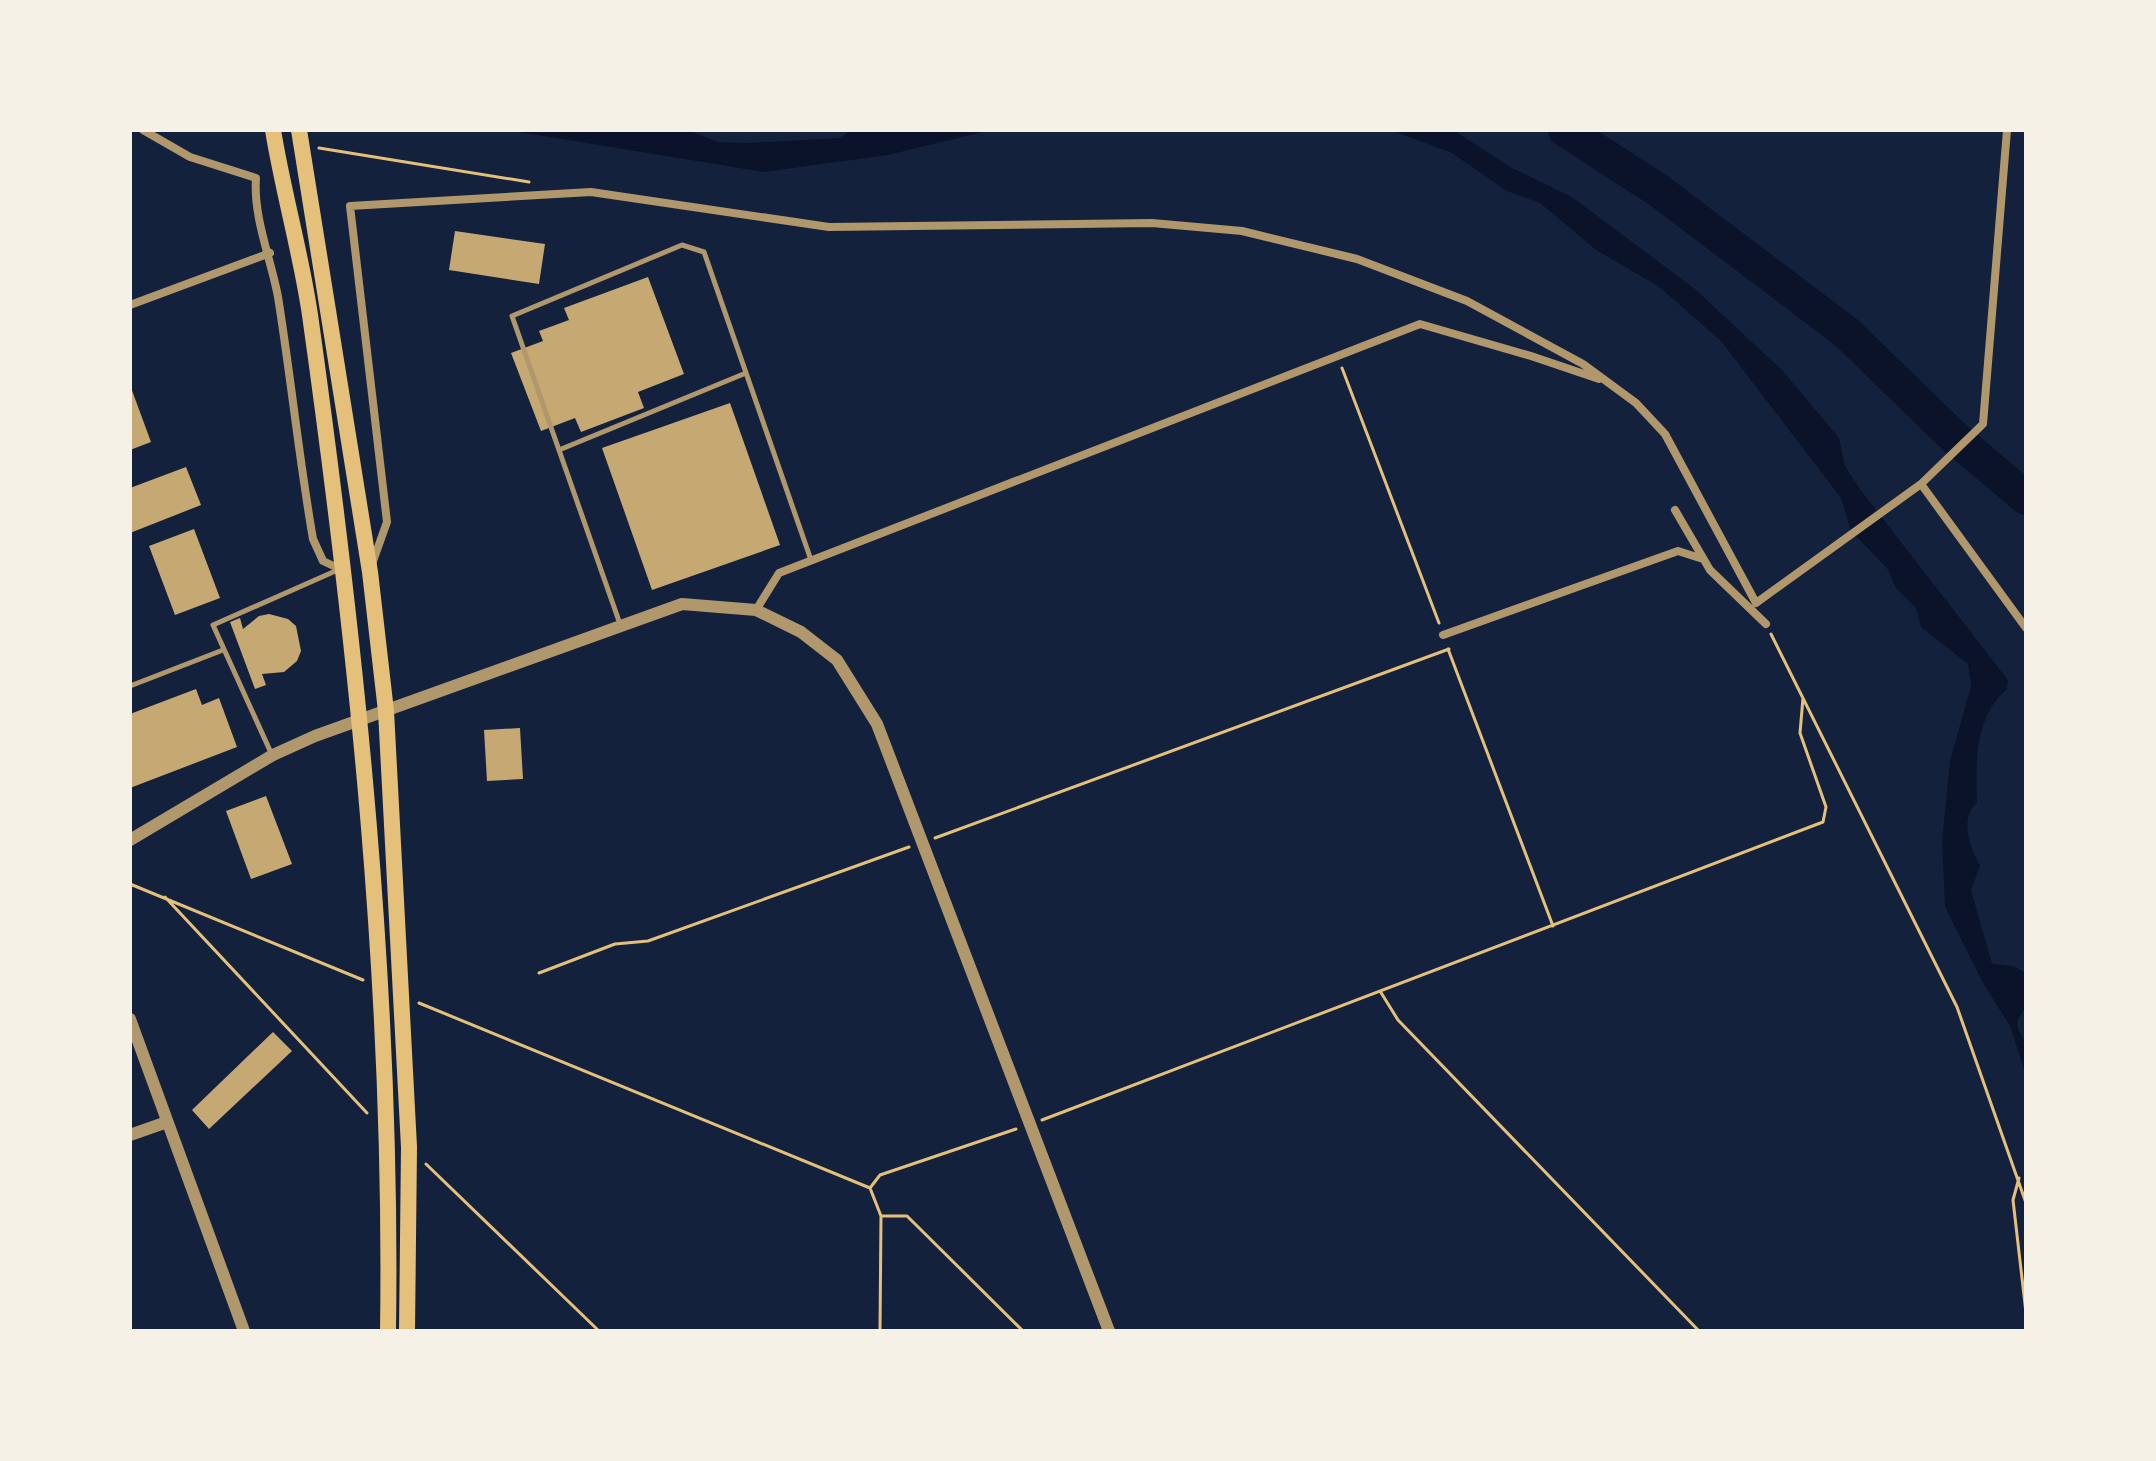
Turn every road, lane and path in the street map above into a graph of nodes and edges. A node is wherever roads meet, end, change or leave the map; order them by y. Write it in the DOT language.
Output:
graph roads {
  1 [pos="143,130"];
  2 [pos="273,130"];
  3 [pos="2007,130"];
  4 [pos="300,137"];
  5 [pos="539,185"];
  6 [pos="270,253"];
  7 [pos="130,305"];
  8 [pos="746,373"];
  9 [pos="1608,382"];
  10 [pos="559,450"];
  11 [pos="1921,484"];
  12 [pos="1675,510"];
  13 [pos="1703,559"];
  14 [pos="811,560"];
  15 [pos="340,569"];
  16 [pos="370,572"];
  17 [pos="756,610"];
  18 [pos="1766,624"];
  19 [pos="621,625"];
  20 [pos="2026,628"];
  21 [pos="1443,635"];
  22 [pos="1449,649"];
  23 [pos="223,650"];
  24 [pos="130,686"];
  25 [pos="1803,698"];
  26 [pos="386,711"];
  27 [pos="360,721"];
  28 [pos="273,755"];
  29 [pos="130,840"];
  30 [pos="921,843"];
  31 [pos="130,884"];
  32 [pos="165,897"];
  33 [pos="539,973"];
  34 [pos="381,988"];
  35 [pos="1380,991"];
  36 [pos="404,998"];
  37 [pos="130,1019"];
  38 [pos="167,1122"];
  39 [pos="1028,1125"];
  40 [pos="387,1133"];
  41 [pos="130,1135"];
  42 [pos="409,1147"];
  43 [pos="2019,1178"];
  44 [pos="870,1188"];
  45 [pos="2026,1203"];
  46 [pos="881,1216"];
  47 [pos="2026,1313"];
  48 [pos="244,1331"];
  49 [pos="388,1331"];
  50 [pos="407,1331"];
  51 [pos="599,1331"];
  52 [pos="880,1331"];
  53 [pos="1023,1331"];
  54 [pos="1109,1331"];
  55 [pos="1699,1331"];
  1 -- 6 [label="street"];
  2 -- 15 [label="highway"];
  3 -- 11 [label="street"];
  4 -- 5 [label="path"];
  4 -- 16 [label="highway"];
  6 -- 7 [label="street"];
  6 -- 15 [label="street"];
  8 -- 10 [label="lane"];
  8 -- 10 [label="lane"];
  8 -- 14 [label="lane"];
  9 -- 11 [label="street"];
  9 -- 14 [label="street"];
  9 -- 16 [label="street"];
  10 -- 19 [label="lane"];
  11 -- 20 [label="street"];
  12 -- 13 [label="street"];
  13 -- 18 [label="street"];
  13 -- 21 [label="street"];
  14 -- 17 [label="street"];
  15 -- 23 [label="lane"];
  15 -- 27 [label="highway"];
  16 -- 26 [label="highway"];
  17 -- 19 [label="street"];
  17 -- 30 [label="street"];
  18 -- 25 [label="path"];
  19 -- 26 [label="street"];
  22 -- 30 [label="path"];
  23 -- 24 [label="lane"];
  23 -- 28 [label="lane"];
  25 -- 35 [label="path"];
  25 -- 43 [label="path"];
  26 -- 27 [label="street"];
  26 -- 36 [label="highway"];
  27 -- 28 [label="street"];
  27 -- 34 [label="highway"];
  28 -- 29 [label="street"];
  30 -- 33 [label="path"];
  30 -- 39 [label="street"];
  31 -- 32 [label="path"];
  32 -- 34 [label="path"];
  32 -- 40 [label="path"];
  34 -- 40 [label="highway"];
  35 -- 39 [label="path"];
  35 -- 55 [label="path"];
  36 -- 42 [label="highway"];
  36 -- 44 [label="path"];
  37 -- 38 [label="street"];
  38 -- 41 [label="street"];
  38 -- 48 [label="street"];
  39 -- 44 [label="path"];
  39 -- 54 [label="street"];
  40 -- 49 [label="highway"];
  42 -- 50 [label="highway"];
  42 -- 51 [label="path"];
  43 -- 45 [label="path"];
  43 -- 47 [label="path"];
  44 -- 46 [label="path"];
  46 -- 52 [label="path"];
  46 -- 53 [label="path"];
}
